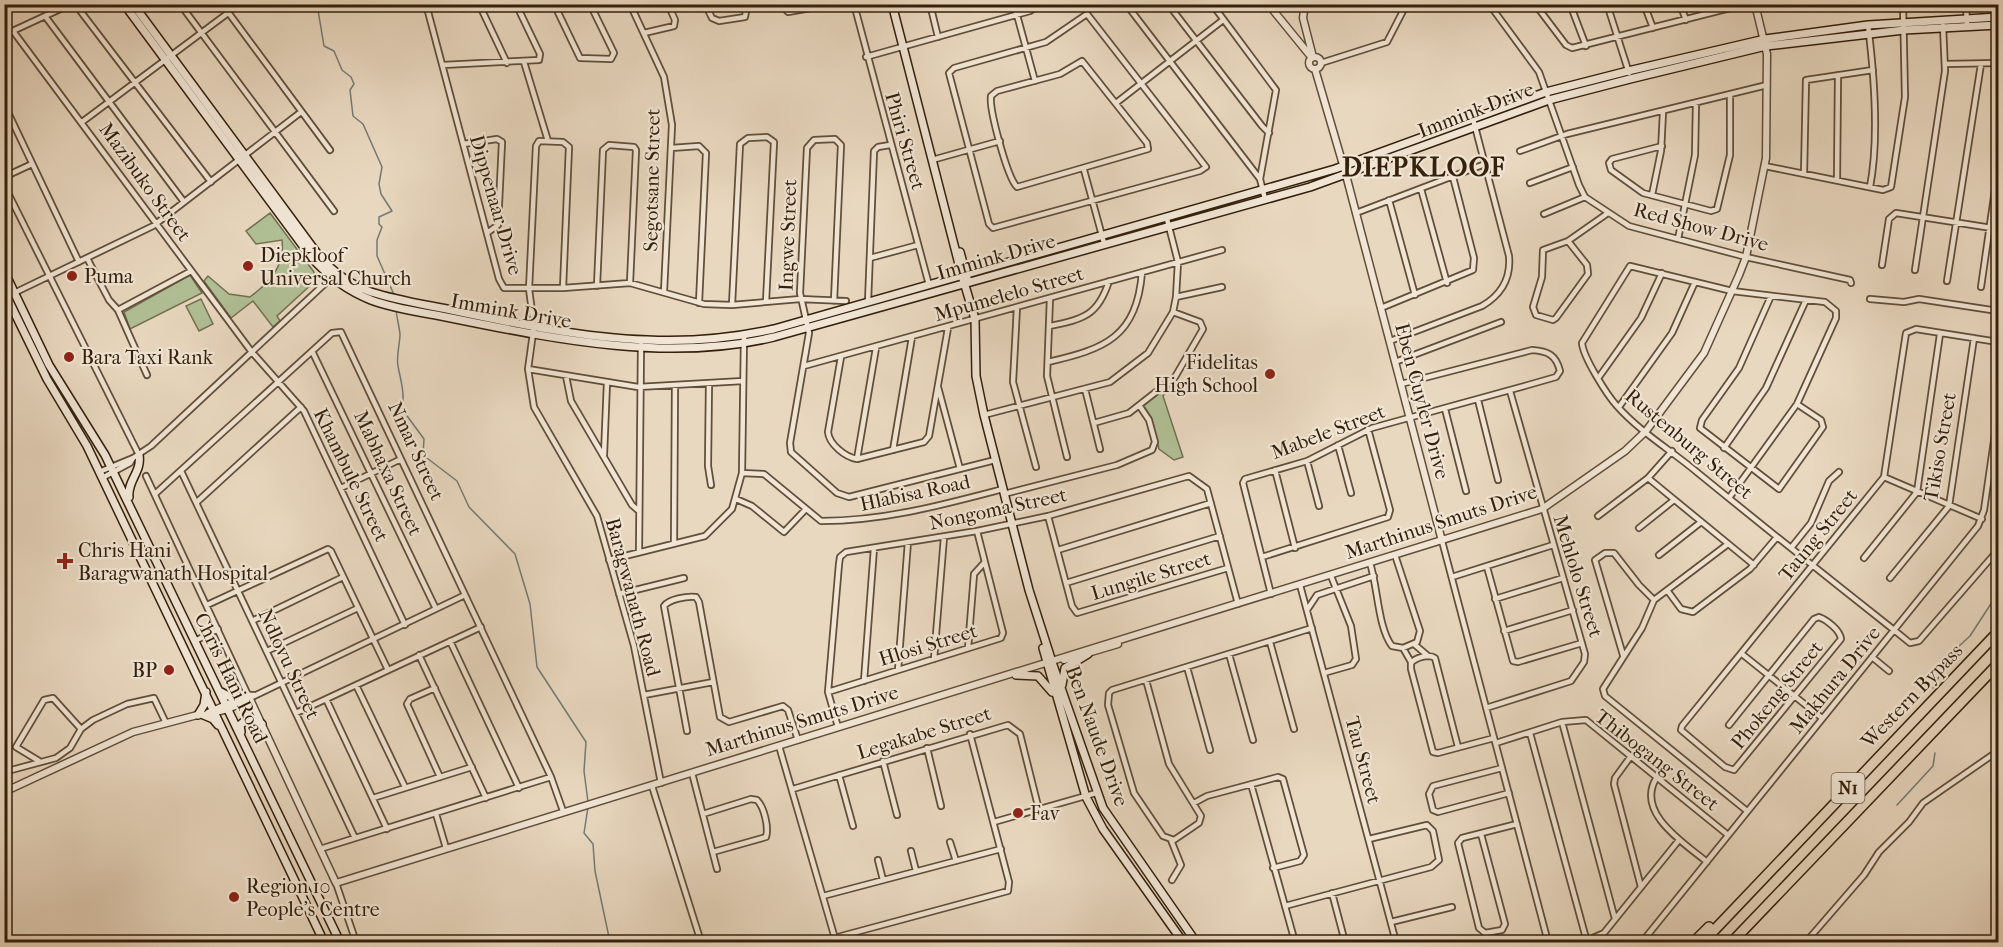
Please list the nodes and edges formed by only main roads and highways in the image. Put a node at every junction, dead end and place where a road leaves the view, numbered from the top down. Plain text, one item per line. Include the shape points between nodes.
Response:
1 (124, 4) edge
2 (133, 4) edge
3 (892, 4) edge
4 (1998, 17) edge
5 (1966, 22) junction
6 (1998, 25) edge
7 (1765, 42) junction
8 (168, 58) junction
9 (1548, 96) junction
10 (1167, 222) junction
11 (4, 272) edge
12 (334, 275) junction
13 (965, 279) junction
14 (15, 292) junction
15 (6, 294) edge
16 (807, 323) junction
17 (22, 327) junction
18 (533, 329) junction
19 (136, 457) road end
20 (130, 505) junction
21 (1997, 632) edge
22 (1088, 654) road end
23 (1998, 664) edge
24 (1016, 675) road end
25 (219, 690) junction
26 (206, 692) junction
27 (236, 700) road end
28 (1062, 703) junction
29 (207, 713) junction
30 (262, 724) road end
31 (228, 739) junction
32 (242, 739) junction
33 (1782, 857) junction
34 (1796, 877) junction
35 (324, 942) edge
36 (340, 942) edge
37 (1183, 942) edge
38 (1196, 942) edge
39 (1694, 942) edge
40 (1703, 942) edge
41 (1732, 942) edge
42 (1740, 942) edge

1 - 8 main road, Immink Drive
2 - 8 main road, Immink Drive
3 - 13 main road, Ben Naude Drive
4 - 5 main road, Immink Drive
5 - 6 main road, Immink Drive
5 - 7 main road, Immink Drive
7 - 9 main road, Immink Drive via 1630,79
7 - 9 main road, Immink Drive via 1628,71
8 - 12 main road, Immink Drive
9 - 10 main road, Immink Drive
9 - 10 main road, Immink Drive via 1476,128 1346,176
10 - 13 main road, Immink Drive
11 - 14 main road, Chris Hani Road
12 - 18 main road, Immink Drive via 392,298
12 - 18 main road, Immink Drive via 361,296 395,306
13 - 16 main road, Immink Drive
13 - 16 main road, Immink Drive via 929,285
13 - 28 main road, Ben Naude Drive via 975,319 975,376
14 - 17 main road via 12,300
14 - 20 main road, Chris Hani Road via 49,365
15 - 17 main road, Chris Hani Road
16 - 18 main road, Immink Drive via 744,339 641,344
17 - 26 main road, Chris Hani Road via 101,475
19 - 20 main road via 140,467 128,489
20 - 25 main road, Chris Hani Road
21 - 33 highway, Western Bypass / N1
22 - 28 main road via 1069,664 1063,673
23 - 34 highway, Western Bypass / N1
24 - 28 main road via 1042,678
25 - 27 main road
25 - 32 main road, Chris Hani Road
26 - 29 main road, Chris Hani Road
26 - 29 main road
28 - 37 main road, Ben Naude Drive via 1086,797 1109,837
28 - 38 main road, Ben Naude Drive via 1096,793 1122,838
29 - 31 main road, Chris Hani Road
29 - 31 main road
30 - 32 main road via 252,718 243,721
31 - 35 main road, Chris Hani Road
32 - 36 main road, Chris Hani Road
33 - 39 highway
33 - 40 highway, Western Bypass / N1
34 - 41 highway, Western Bypass / N1
34 - 42 highway

